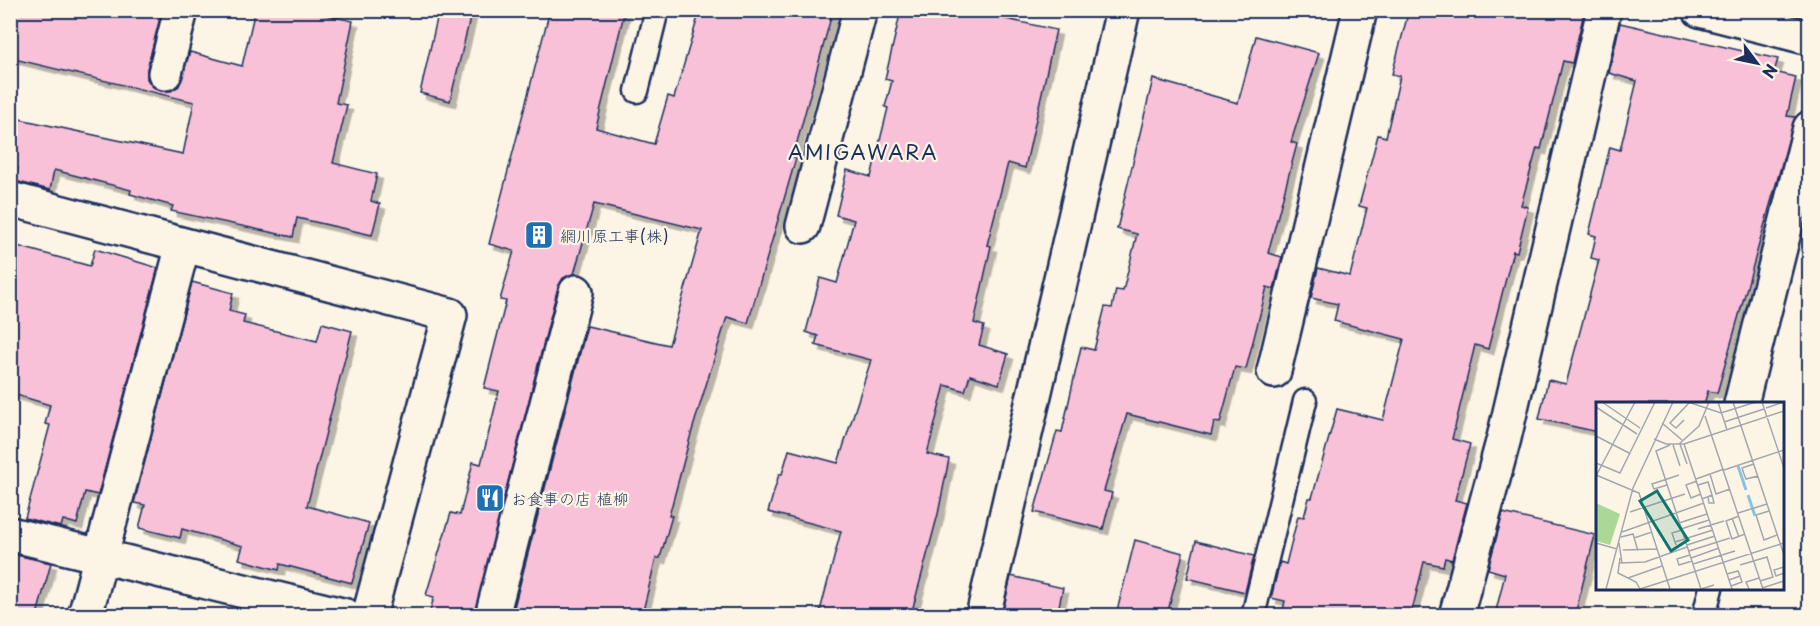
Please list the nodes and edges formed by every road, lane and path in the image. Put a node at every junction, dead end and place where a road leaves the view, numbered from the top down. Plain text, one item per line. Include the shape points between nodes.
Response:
1 (181, 10) edge
2 (657, 10) edge
3 (860, 10) edge
4 (1123, 10) edge
5 (1360, 10) edge
6 (1604, 10) edge
7 (1700, 10) edge
8 (1809, 38) edge
9 (165, 73) dead end
10 (637, 91) dead end
11 (1809, 128) edge
12 (10, 199) edge
13 (803, 226) dead end
14 (183, 245) junction
15 (576, 292) dead end
16 (1274, 371) dead end
17 (1305, 401) dead end
18 (1742, 402) edge
19 (10, 534) edge
20 (100, 556) junction
21 (1710, 590) edge
22 (252, 604) edge
23 (85, 615) edge
24 (346, 615) edge
25 (369, 615) edge
26 (492, 615) edge
27 (983, 615) edge
28 (1253, 615) edge
29 (1456, 615) edge
30 (1704, 615) edge

1 - 9 street
2 - 10 lane
3 - 13 street
4 - 27 street
5 - 16 street
6 - 29 street via 1504,438
7 - 8 street
11 - 18 street
12 - 14 street
14 - 20 street
14 - 25 street via 450,315
15 - 26 street
17 - 28 lane
19 - 20 street
20 - 22 street
20 - 23 street
21 - 30 lane
22 - 24 street

